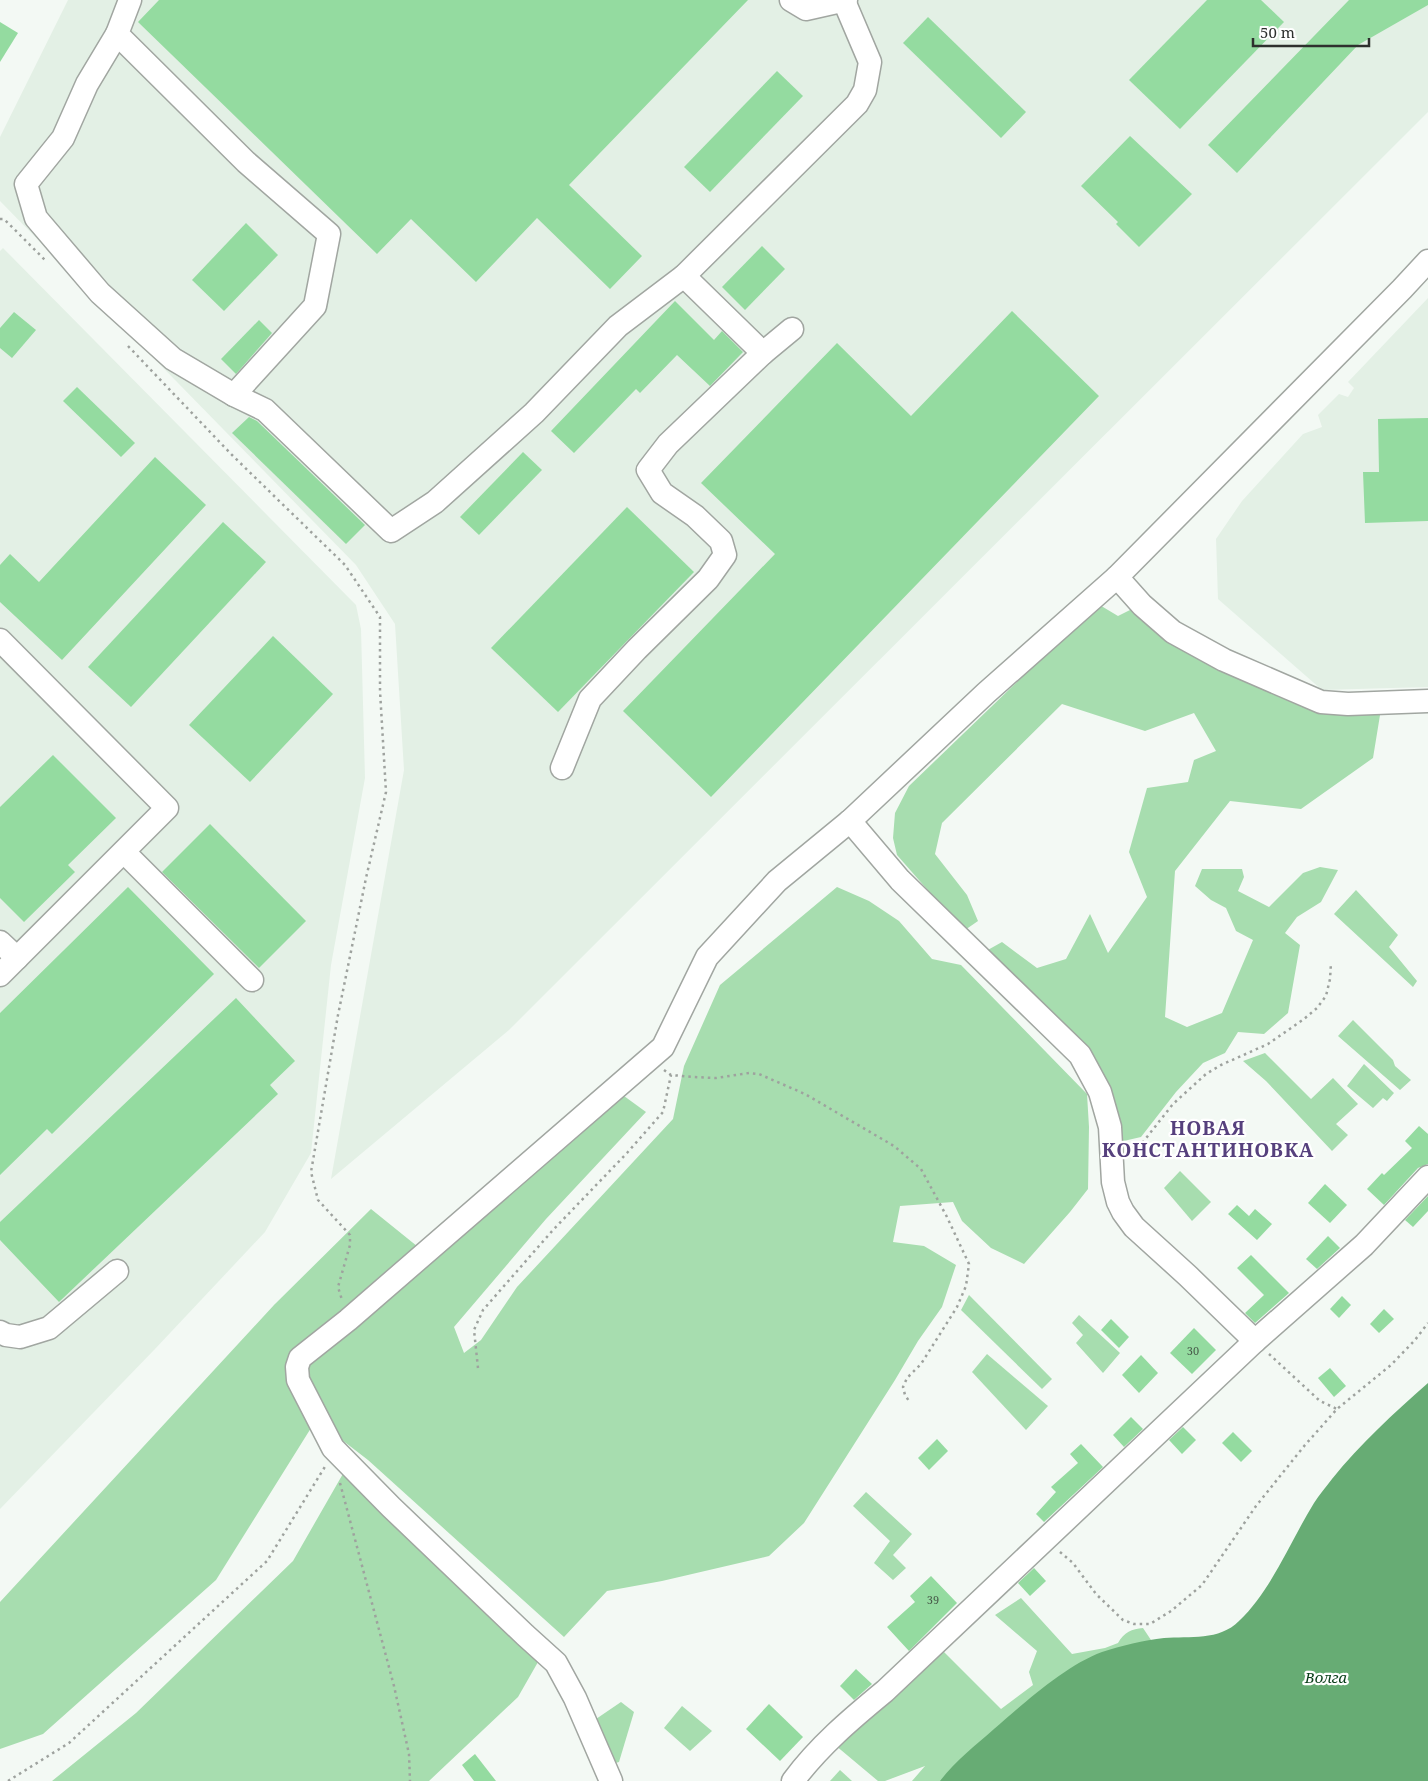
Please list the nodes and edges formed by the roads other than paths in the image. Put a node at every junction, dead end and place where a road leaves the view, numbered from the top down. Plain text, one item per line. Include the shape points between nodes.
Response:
1 (130, 0) edge
2 (791, 0) edge
3 (845, 0) edge
4 (116, 34) junction
5 (1428, 261) edge
6 (684, 276) junction
7 (792, 329) dead end
8 (763, 353) junction
9 (234, 395) junction
10 (1117, 577) junction
11 (0, 640) edge
12 (1428, 701) edge
13 (562, 768) dead end
14 (850, 821) junction
15 (124, 852) junction
16 (0, 942) edge
17 (17, 958) junction
18 (0, 975) edge
19 (252, 980) dead end
20 (1428, 1177) edge
21 (117, 1271) dead end
22 (0, 1332) edge
23 (1255, 1341) junction
24 (611, 1781) edge
25 (793, 1781) edge

1 - 4 street
2 - 3 street via 806,9
3 - 6 street via 870,62 865,90 857,104
4 - 9 street via 87,84 63,138 26,184 36,218 100,293 173,359
4 - 9 street via 246,162 329,234 315,306
5 - 10 street
6 - 8 street
6 - 9 street via 618,326 534,413 436,502 391,531 265,410
7 - 8 street
8 - 13 street via 668,444 648,470 662,494 694,516 721,541 725,555 708,579 590,699
10 - 12 street via 1173,632 1224,660 1320,702
10 - 14 street via 986,693
11 - 15 street via 167,808
14 - 23 street via 900,880 1080,1055 1100,1092 1110,1127 1113,1182 1118,1202 1134,1227
14 - 24 street via 776,881 707,956 663,1047 300,1358 297,1367 298,1380 333,1448 556,1663
15 - 17 street
15 - 19 street
16 - 17 street
17 - 18 street
20 - 23 street via 1364,1245
21 - 22 street via 48,1328 20,1337
23 - 25 street via 884,1691 838,1730

